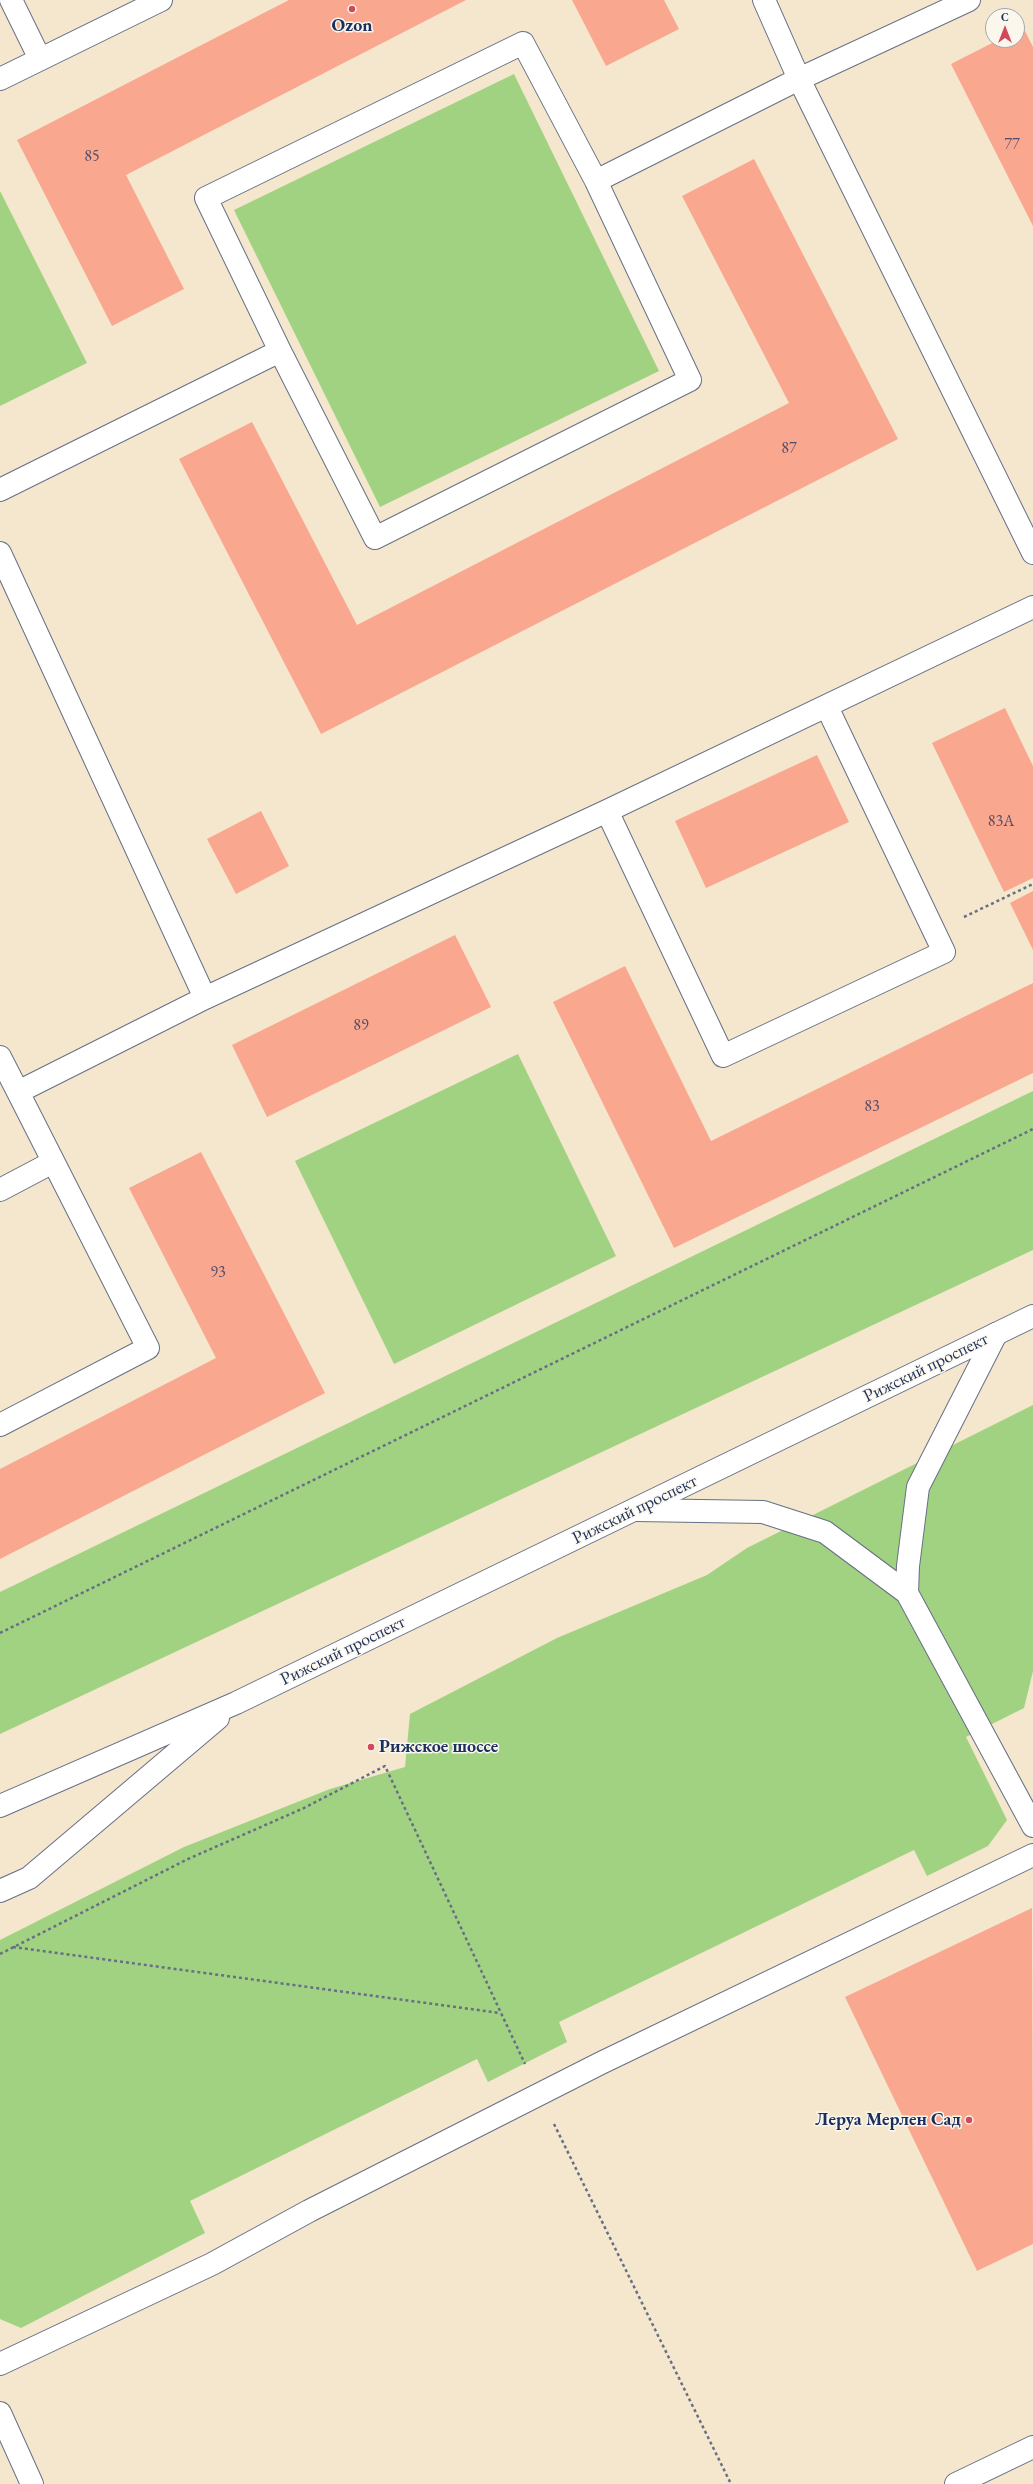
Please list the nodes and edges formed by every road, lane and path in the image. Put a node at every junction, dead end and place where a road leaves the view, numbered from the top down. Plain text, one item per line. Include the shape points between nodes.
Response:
1 (12, 0) edge
2 (161, 0) edge
3 (764, 0) edge
4 (969, 0) edge
5 (40, 59) junction
6 (0, 79) edge
7 (799, 79) junction
8 (596, 181) junction
9 (280, 351) junction
10 (0, 490) edge
11 (0, 553) edge
12 (1033, 553) edge
13 (1033, 607) edge
14 (827, 707) junction
15 (607, 811) junction
16 (1033, 884) edge
17 (934, 931) junction
18 (205, 998) junction
19 (0, 1057) edge
20 (18, 1092) junction
21 (1033, 1129) edge
22 (53, 1162) junction
23 (0, 1190) edge
24 (1033, 1316) edge
25 (996, 1334) junction
26 (0, 1425) edge
27 (636, 1510) junction
28 (907, 1593) junction
29 (0, 1633) edge
30 (236, 1703) junction
31 (0, 1806) edge
32 (1033, 1826) edge
33 (1033, 1855) edge
34 (0, 1891) edge
35 (13, 1947) junction
36 (0, 1954) edge
37 (500, 2013) junction
38 (527, 2068) dead end
39 (554, 2123) dead end
40 (0, 2364) edge
41 (0, 2413) edge
42 (1033, 2447) edge
43 (32, 2484) edge
44 (732, 2484) edge
45 (956, 2484) edge

1 - 5 main road
2 - 5 main road
3 - 7 main road
4 - 7 main road
5 - 6 main road
7 - 8 main road
7 - 12 main road
8 - 9 main road via 523,43 206,198
8 - 9 main road via 690,380 375,538
9 - 10 main road
11 - 18 main road
13 - 14 main road
14 - 15 main road
14 - 17 main road
15 - 17 main road via 723,1056 944,952
15 - 18 main road
16 - 17 path
18 - 20 main road
19 - 20 main road
20 - 22 main road
21 - 29 path
22 - 23 main road
22 - 26 main road via 148,1348
24 - 25 main road, Рижский проспект
25 - 27 main road, Рижский проспект
25 - 28 main road via 918,1487
27 - 28 main road via 763,1512 826,1532
27 - 30 main road, Рижский проспект
28 - 32 main road
30 - 31 main road, Рижский проспект
30 - 34 main road, Рижский проспект via 29,1878
33 - 40 main road via 601,2063 309,2211 212,2264
35 - 36 path
35 - 37 path
35 - 37 path via 188,1859 304,1808 385,1766
37 - 38 path
39 - 44 path
41 - 43 main road
42 - 45 main road

